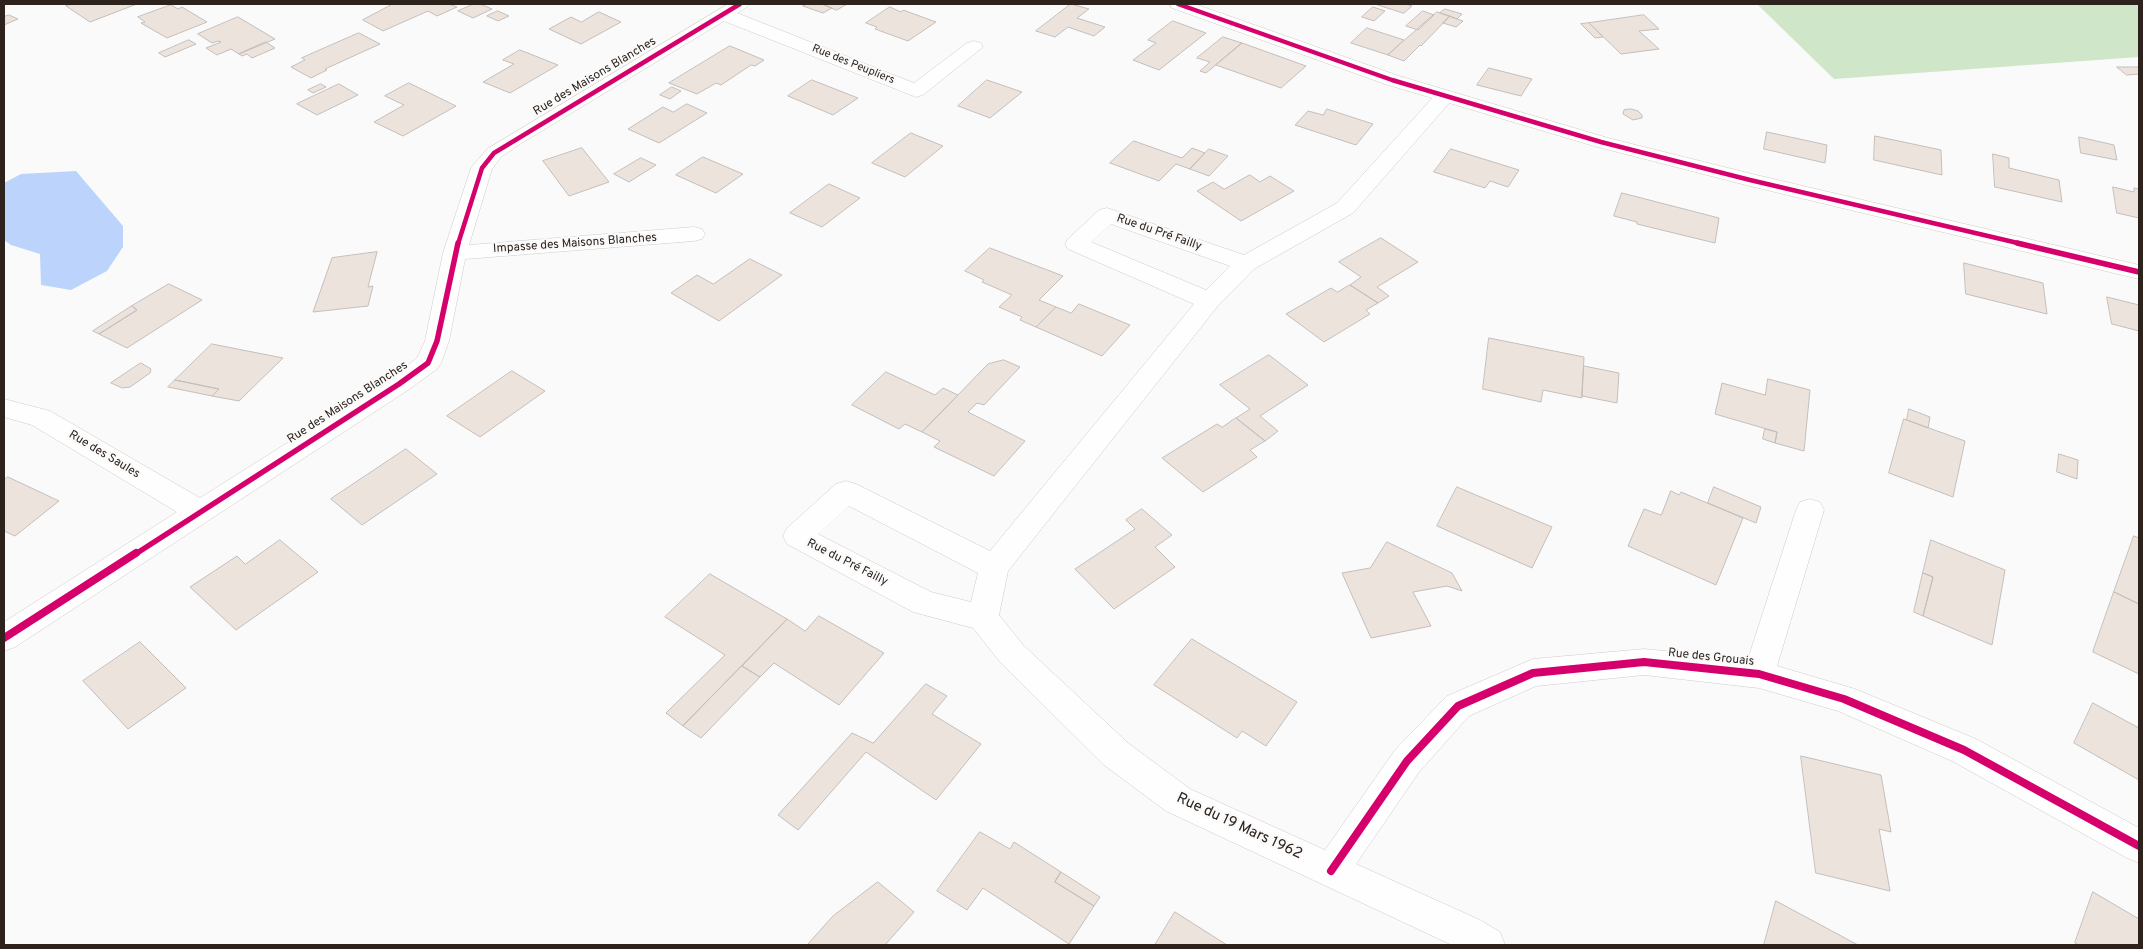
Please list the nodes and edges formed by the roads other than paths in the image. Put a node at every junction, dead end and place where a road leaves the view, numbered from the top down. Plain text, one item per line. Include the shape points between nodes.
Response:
1 (1178, 4) edge
2 (731, 9) edge
3 (974, 47) dead end
4 (1444, 97) junction
5 (694, 234) dead end
6 (455, 253) junction
7 (1246, 264) junction
8 (2139, 272) edge
9 (1209, 301) junction
10 (4, 408) edge
11 (1810, 510) dead end
12 (200, 512) junction
13 (994, 567) junction
14 (983, 618) junction
15 (4, 638) edge
16 (1759, 674) junction
17 (2139, 846) edge
18 (1331, 871) junction
19 (1487, 945) edge

1 - 4 street
2 - 3 street, Rue des Peupliers via 916,91
2 - 6 street, Rue des Maisons Blanches via 494,153 482,168
4 - 7 street via 1345,208
4 - 8 street via 1592,140 1750,180
5 - 6 street, Impasse des Maisons Blanches
6 - 12 street, Rue des Maisons Blanches via 436,342 428,363
7 - 9 street
7 - 9 street, Rue du Pré Failly via 1107,215 1076,244
9 - 13 street
10 - 12 street, Rue des Saules via 41,418
11 - 16 street, Rue des Grouais
12 - 15 street, Rue des Maisons Blanches
13 - 14 street
13 - 14 street, Rue du Pré Failly via 846,492 797,536 924,602
14 - 18 street, Rue du 19 Mars 1962 via 1012,654 1116,754 1178,800
16 - 17 street, Rue des Grouais via 1844,699 1964,750
16 - 18 street, Rue des Grouais via 1644,662 1542,672 1458,706 1407,761
18 - 19 street, Rue du 19 Mars 1962 via 1468,933

